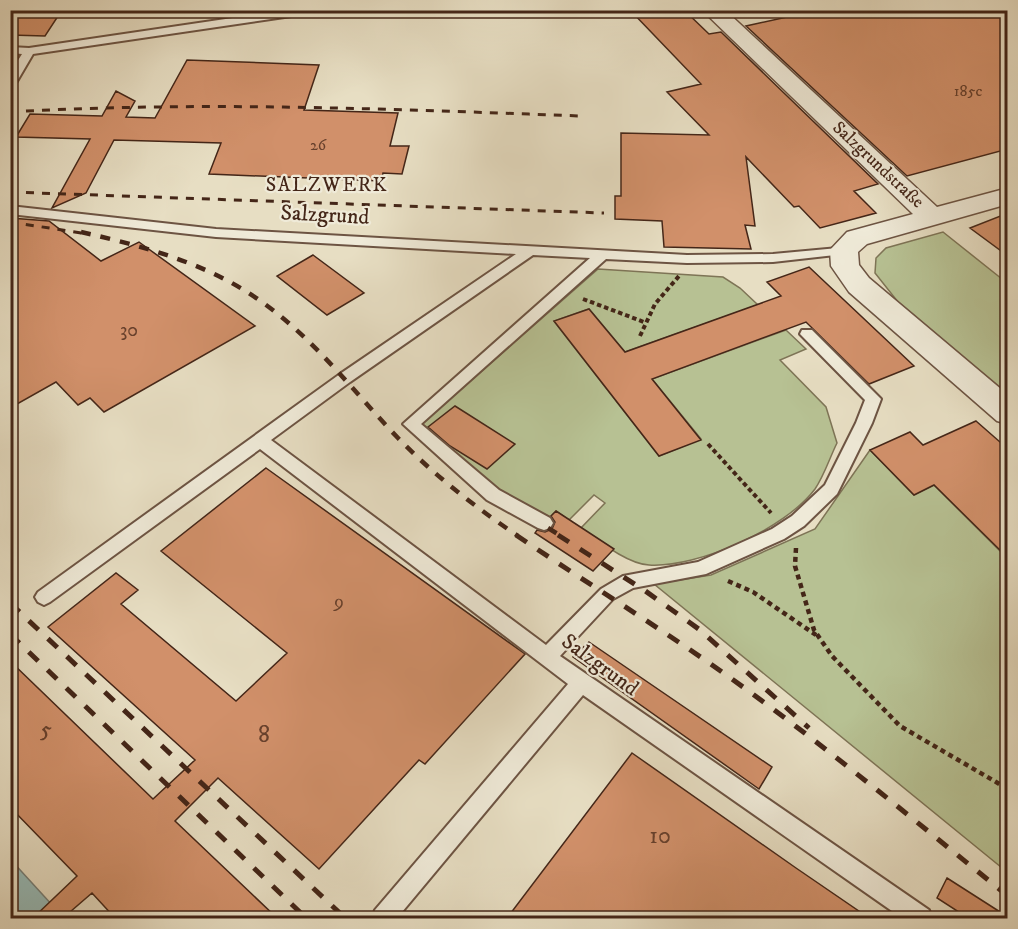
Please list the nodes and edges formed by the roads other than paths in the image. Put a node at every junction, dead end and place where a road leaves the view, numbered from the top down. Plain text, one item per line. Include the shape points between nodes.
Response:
1 (312, 10) edge
2 (712, 10) edge
3 (10, 50) edge
4 (29, 51) junction
5 (10, 83) edge
6 (1008, 196) edge
7 (10, 210) edge
8 (932, 217) junction
9 (531, 250) junction
10 (844, 250) junction
11 (603, 254) junction
12 (807, 334) dead end
13 (1008, 413) edge
14 (260, 440) junction
15 (544, 523) dead end
16 (44, 597) dead end
17 (547, 657) junction
18 (581, 683) junction
19 (383, 918) edge
20 (921, 918) edge

1 - 4 lane
2 - 8 street, Salzgrundstraße
3 - 4 lane
4 - 5 lane
6 - 8 street
7 - 9 lane, Salzgrund via 216,233
8 - 10 street, Salzgrundstraße via 857,238
9 - 11 lane, Salzgrund
9 - 14 lane
10 - 11 lane, Salzgrund via 773,258
10 - 13 street via 845,266 859,285
11 - 15 lane via 411,424 493,495
12 - 17 lane via 873,399 831,489 792,526 700,569 629,581 607,594
14 - 16 lane
14 - 17 lane, Salzgrund
17 - 18 lane, Salzgrund
18 - 19 lane
18 - 20 lane, Salzgrund

